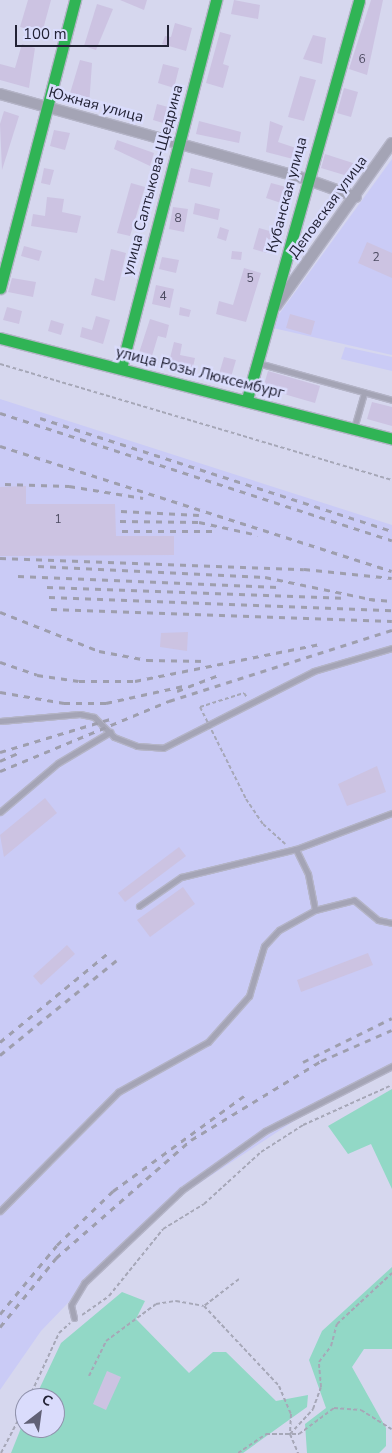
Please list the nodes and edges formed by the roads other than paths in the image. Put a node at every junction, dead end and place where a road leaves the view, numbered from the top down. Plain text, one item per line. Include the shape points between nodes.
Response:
1 (75, 0) edge
2 (216, 0) edge
3 (359, 0) edge
4 (0, 94) edge
5 (48, 108) junction
6 (392, 143) edge
7 (177, 145) junction
8 (306, 179) junction
9 (356, 197) junction
10 (0, 288) edge
11 (270, 313) junction
12 (0, 338) edge
13 (257, 363) junction
14 (121, 368) junction
15 (364, 392) junction
16 (247, 399) junction
17 (392, 400) edge
18 (354, 429) junction
19 (392, 439) edge
20 (392, 648) edge
21 (0, 721) edge
22 (110, 732) junction
23 (0, 812) edge
24 (392, 813) edge
25 (296, 850) junction
26 (139, 906) dead end
27 (315, 910) junction
28 (392, 923) edge
29 (392, 1066) edge
30 (0, 1211) edge
31 (74, 1318) road end

1 - 5 street
2 - 7 street, улица Салтыкова-Щедрина
3 - 8 street, Кубанская улица
4 - 5 street, Южная улица
5 - 7 street, Южная улица
5 - 10 street
6 - 9 street, Деповская улица
7 - 8 street, Южная улица
7 - 14 street, улица Салтыкова-Щедрина
8 - 9 street, Южная улица
8 - 11 street, Кубанская улица
9 - 11 street, Деповская улица
11 - 13 street, Кубанская улица
12 - 14 street, улица Розы Люксембург
13 - 15 lane
13 - 16 street, Кубанская улица
14 - 16 street, улица Розы Люксембург
15 - 17 lane
15 - 18 lane
16 - 18 street, улица Розы Люксембург
18 - 19 street, улица Розы Люксембург
20 - 22 lane via 314,672 163,748 137,746
21 - 22 lane via 80,714 94,717
22 - 23 lane via 58,764
24 - 25 lane
25 - 26 lane via 181,877
25 - 27 lane via 308,874
27 - 28 lane via 354,900 378,920
27 - 30 lane via 279,930 264,946 249,996 208,1042 118,1092
29 - 31 lane via 265,1131 182,1190 84,1283 71,1305

